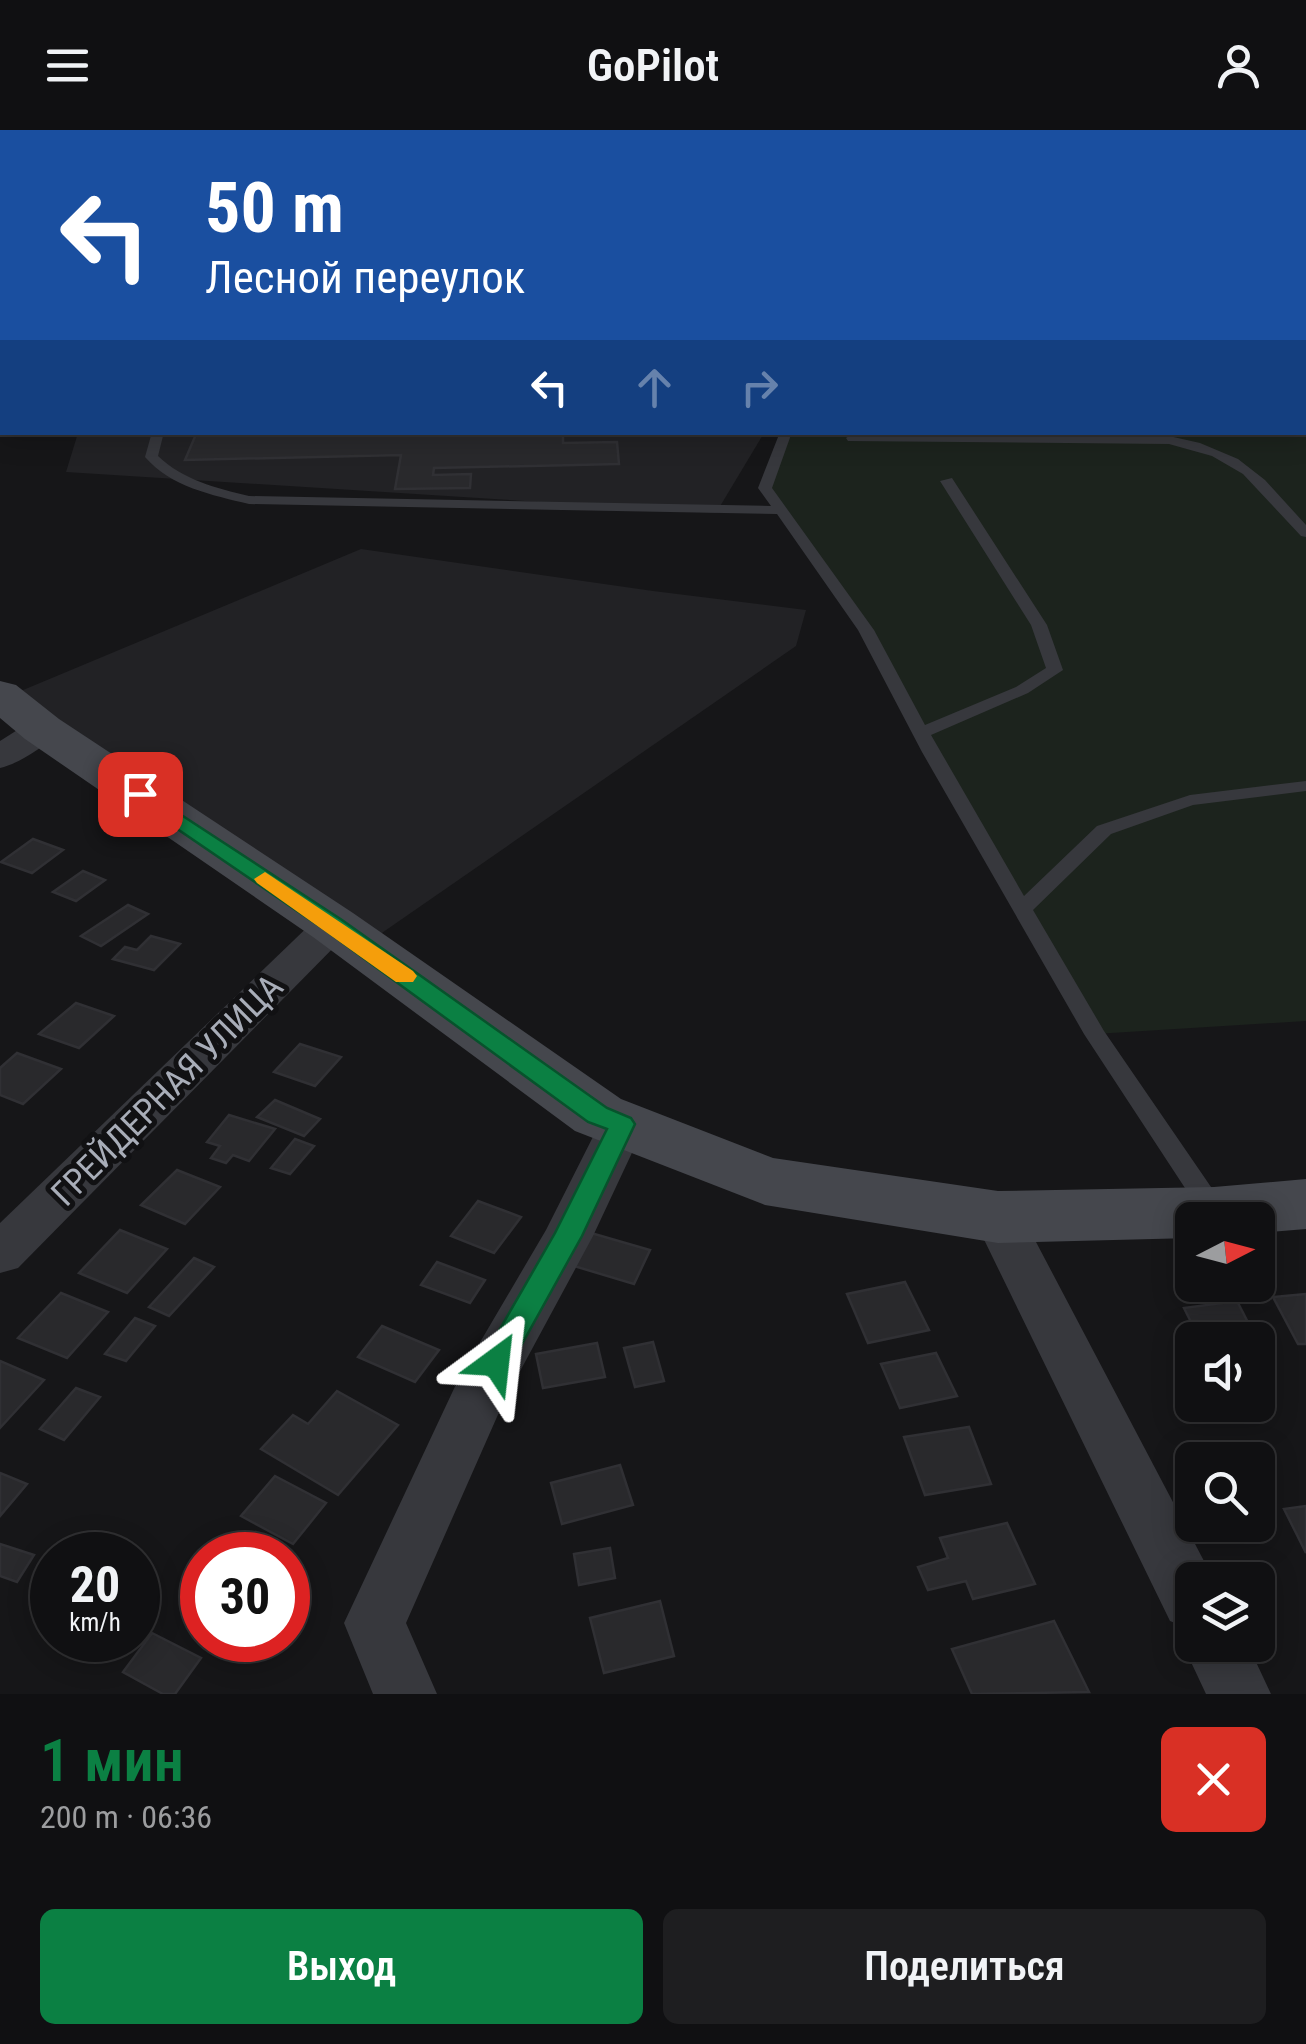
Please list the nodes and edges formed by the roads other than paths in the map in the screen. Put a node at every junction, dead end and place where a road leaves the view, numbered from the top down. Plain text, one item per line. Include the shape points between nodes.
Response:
1 (157, 435) edge
2 (785, 435) edge
3 (852, 438) dead end
4 (947, 481) dead end
5 (781, 510) junction
6 (1306, 532) edge
7 (14, 727) edge
8 (921, 733) junction
9 (1306, 786) edge
10 (1022, 909) junction
11 (334, 925) junction
12 (622, 1124) junction
13 (1207, 1202) edge
14 (1306, 1204) edge
15 (1275, 1207) edge
16 (1175, 1213) edge
17 (998, 1217) junction
18 (0, 1254) edge
19 (1175, 1568) edge
20 (1223, 1662) edge
21 (405, 1694) edge
22 (1239, 1694) edge

1 - 5 lane via 152,456 160,466 249,500
2 - 5 lane via 766,488
3 - 6 lane via 1169,440 1204,447 1242,463
4 - 8 lane via 1040,626 1055,670
5 - 8 lane via 866,630
7 - 11 main road
8 - 10 lane
9 - 10 lane via 1190,800 1104,830
10 - 13 lane via 1095,1034
11 - 12 main road via 598,1115
11 - 18 street, ГРЕЙДЕРНАЯ УЛИЦА
12 - 17 main road via 766,1181
12 - 21 street via 568,1236 478,1394 375,1623
14 - 15 main road
16 - 17 main road
17 - 19 street
20 - 22 street

